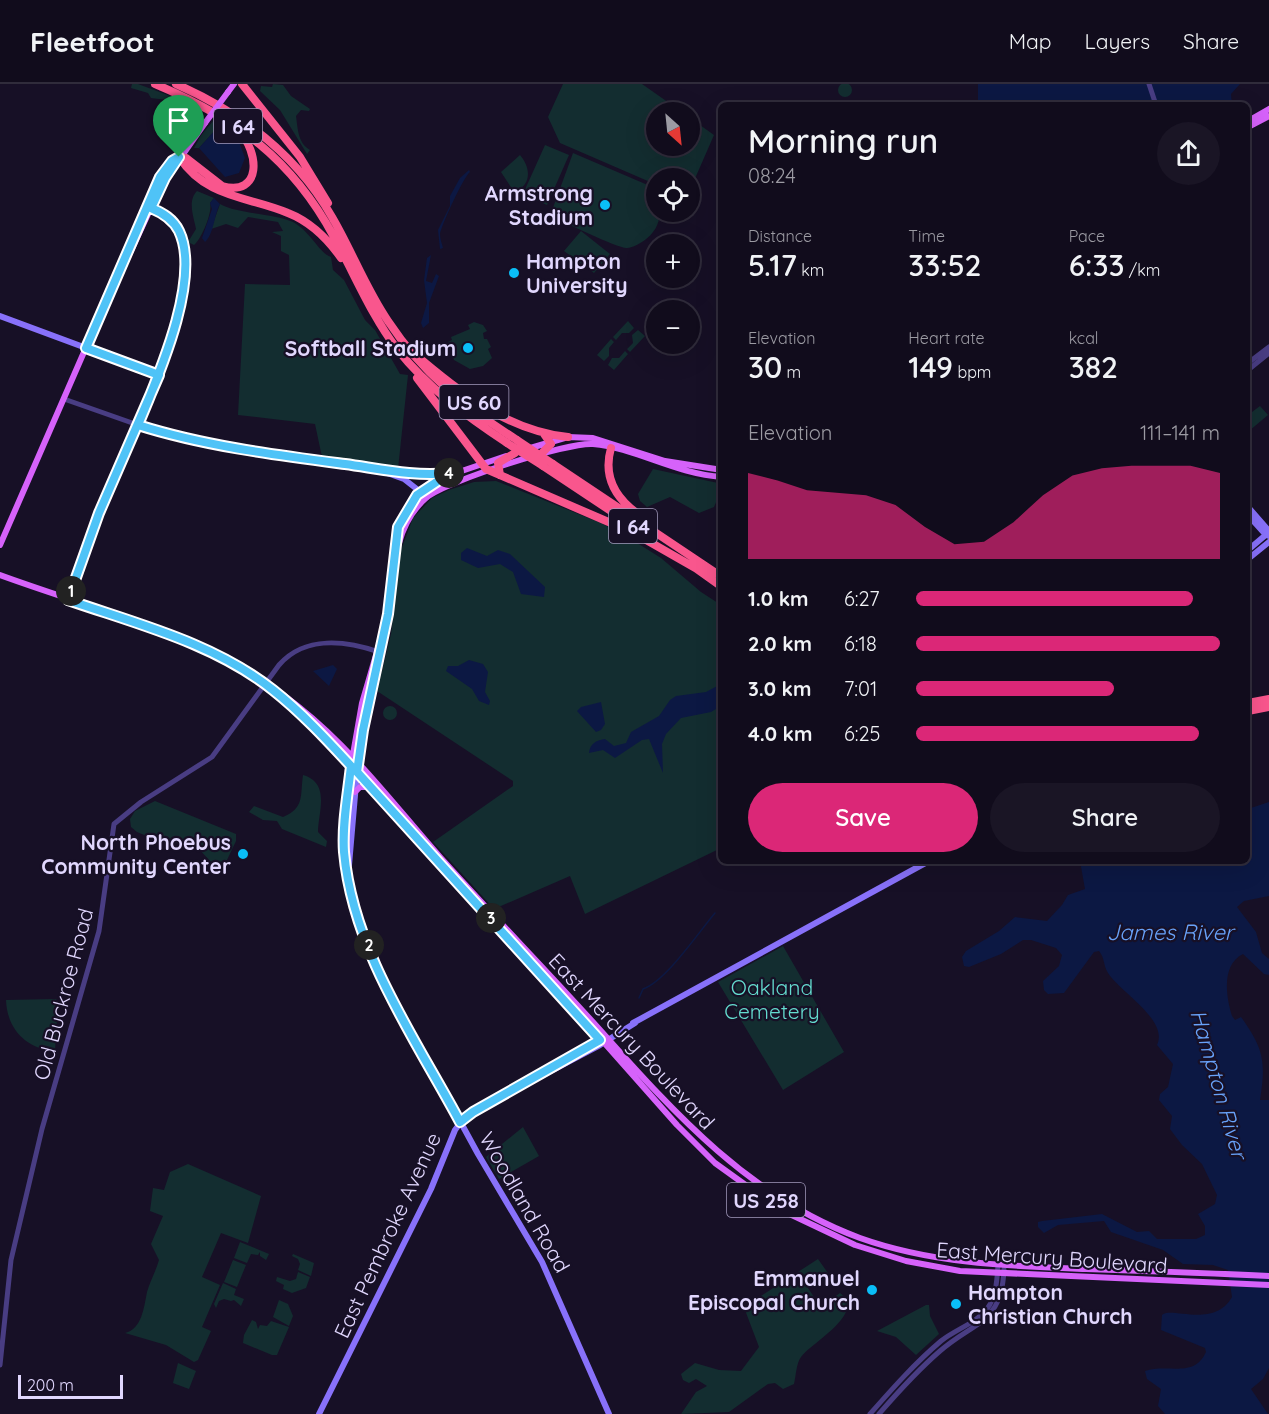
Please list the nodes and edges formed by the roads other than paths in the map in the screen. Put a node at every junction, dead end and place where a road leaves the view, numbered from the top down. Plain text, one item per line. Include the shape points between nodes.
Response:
1 (155, 84) edge
2 (192, 84) edge
3 (234, 84) edge
4 (242, 84) edge
5 (1149, 84) edge
6 (175, 88) edge
7 (1155, 102) edge
8 (1269, 109) edge
9 (1269, 116) edge
10 (1250, 120) edge
11 (247, 123) junction
12 (1250, 126) edge
13 (179, 157) junction
14 (149, 207) junction
15 (357, 264) junction
16 (367, 300) junction
17 (0, 316) edge
18 (396, 347) junction
19 (86, 348) junction
20 (1269, 351) edge
21 (414, 356) junction
22 (1250, 362) edge
23 (1250, 368) edge
24 (159, 375) junction
25 (64, 399) junction
26 (138, 425) junction
27 (542, 434) junction
28 (568, 437) junction
29 (551, 442) junction
30 (611, 445) junction
31 (516, 453) junction
32 (539, 456) junction
33 (480, 463) junction
34 (376, 469) junction
35 (718, 469) edge
36 (496, 472) junction
37 (450, 473) junction
38 (718, 476) edge
39 (421, 492) junction
40 (427, 497) junction
41 (1250, 510) edge
42 (1250, 517) edge
43 (1268, 535) edge
44 (0, 545) edge
45 (1250, 548) edge
46 (395, 555) junction
47 (1250, 557) edge
48 (697, 569) junction
49 (718, 573) edge
50 (718, 573) edge
51 (0, 575) edge
52 (718, 584) edge
53 (68, 600) junction
54 (380, 652) junction
55 (265, 685) junction
56 (273, 690) junction
57 (1269, 699) edge
58 (1250, 703) edge
59 (1269, 707) edge
60 (1250, 711) edge
61 (355, 738) junction
62 (338, 743) junction
63 (352, 758) junction
64 (355, 765) junction
65 (357, 772) junction
66 (370, 787) junction
67 (355, 792) junction
68 (348, 830) junction
69 (924, 864) edge
70 (604, 1040) junction
71 (460, 1122) junction
72 (1001, 1265) junction
73 (1000, 1274) junction
74 (1269, 1276) edge
75 (1269, 1285) edge
76 (0, 1365) edge
77 (319, 1414) edge
78 (609, 1414) edge
79 (870, 1414) edge
80 (879, 1414) edge

1 - 6 highway, I 64
2 - 11 highway
3 - 13 main road, bridge
4 - 15 highway via 315,180
5 - 7 street
6 - 11 highway, I 64 via 210,100
6 - 13 highway via 238,130 251,147 255,168 245,183 225,188 186,158
6 - 16 highway, I 64 via 226,118 279,161 324,219
8 - 10 main road
9 - 12 main road
11 - 15 highway, I 64 via 285,156 313,189
13 - 14 main road via 164,171
13 - 16 highway via 221,193 284,211 315,229 336,251
14 - 19 main road
14 - 24 street via 168,217 179,231 184,263 175,328
15 - 21 highway, I 64 via 388,322
16 - 18 highway, I 64
17 - 19 main road
18 - 33 highway, US 60
18 - 48 highway, I 64, bridge via 442,397
19 - 24 main road
19 - 25 main road
20 - 22 street
20 - 23 street
21 - 27 highway, US 60 via 481,406
21 - 49 highway, I 64, bridge via 455,398
24 - 26 main road
25 - 26 street
25 - 44 main road
26 - 34 main road via 184,438
26 - 53 street via 99,513
27 - 28 highway, US 60
27 - 29 highway
28 - 29 main road
28 - 30 main road, US 60 via 593,438
29 - 31 main road
29 - 32 highway
30 - 32 main road, US 60 via 583,444
30 - 35 main road, US 60 via 665,461
30 - 38 main road, US 60 via 673,468
30 - 50 highway via 608,476 623,502
31 - 33 main road
31 - 36 highway via 499,462
32 - 36 main road, US 60
33 - 36 highway, US 60
33 - 37 main road
34 - 37 main road via 423,475
34 - 39 main road via 400,477
36 - 40 main road via 448,484
36 - 48 highway via 634,533
37 - 39 main road
39 - 40 main road
39 - 46 main road, Woodland Road via 398,527
40 - 46 main road, Woodland Road via 406,524
41 - 43 main road
42 - 43 main road
43 - 45 main road
43 - 47 main road
46 - 54 main road, Woodland Road
48 - 52 highway, I 64
51 - 53 main road, East Mercury Boulevard / US 258
53 - 55 main road, East Mercury Boulevard / US 258 via 188,642
54 - 55 street, Old Buckroe Road via 339,641 303,649 285,659
54 - 61 main road, Woodland Road via 367,685
54 - 64 main road, Woodland Road
55 - 56 main road, East Mercury Boulevard / US 258
55 - 76 street, Old Buckroe Road via 212,758 141,802 112,828 101,924 42,1129 11,1260
56 - 62 main road, East Mercury Boulevard / US 258 via 301,708
56 - 64 main road, East Mercury Boulevard / US 258
57 - 58 highway
59 - 60 highway
61 - 62 main road via 348,744
61 - 63 main road, Woodland Road
62 - 63 main road, East Mercury Boulevard / US 258
63 - 64 main road, Woodland Road
64 - 65 main road, East Mercury Boulevard / US 258
64 - 68 main road, Woodland Road
64 - 70 main road, East Mercury Boulevard / US 258
65 - 66 main road, East Mercury Boulevard / US 258
65 - 67 main road, Woodland Road
66 - 67 main road via 360,787
66 - 70 main road, East Mercury Boulevard / US 258
67 - 68 main road, Woodland Road
68 - 71 main road, Woodland Road via 344,855 352,896 382,979
69 - 70 main road, East Pembroke Avenue
70 - 71 main road, East Pembroke Avenue
70 - 72 main road, East Mercury Boulevard / US 258 via 708,1145 792,1206 888,1247 926,1257
70 - 73 main road, East Mercury Boulevard / US 258 via 705,1154 779,1209 880,1253 922,1264
71 - 77 main road, East Pembroke Avenue via 431,1189
71 - 78 main road, Woodland Road via 542,1262
72 - 73 street
72 - 74 main road, East Mercury Boulevard / US 258
73 - 75 main road, East Mercury Boulevard / US 258
73 - 79 street via 992,1301 981,1316 942,1340
73 - 80 street via 999,1299 990,1315 939,1352

